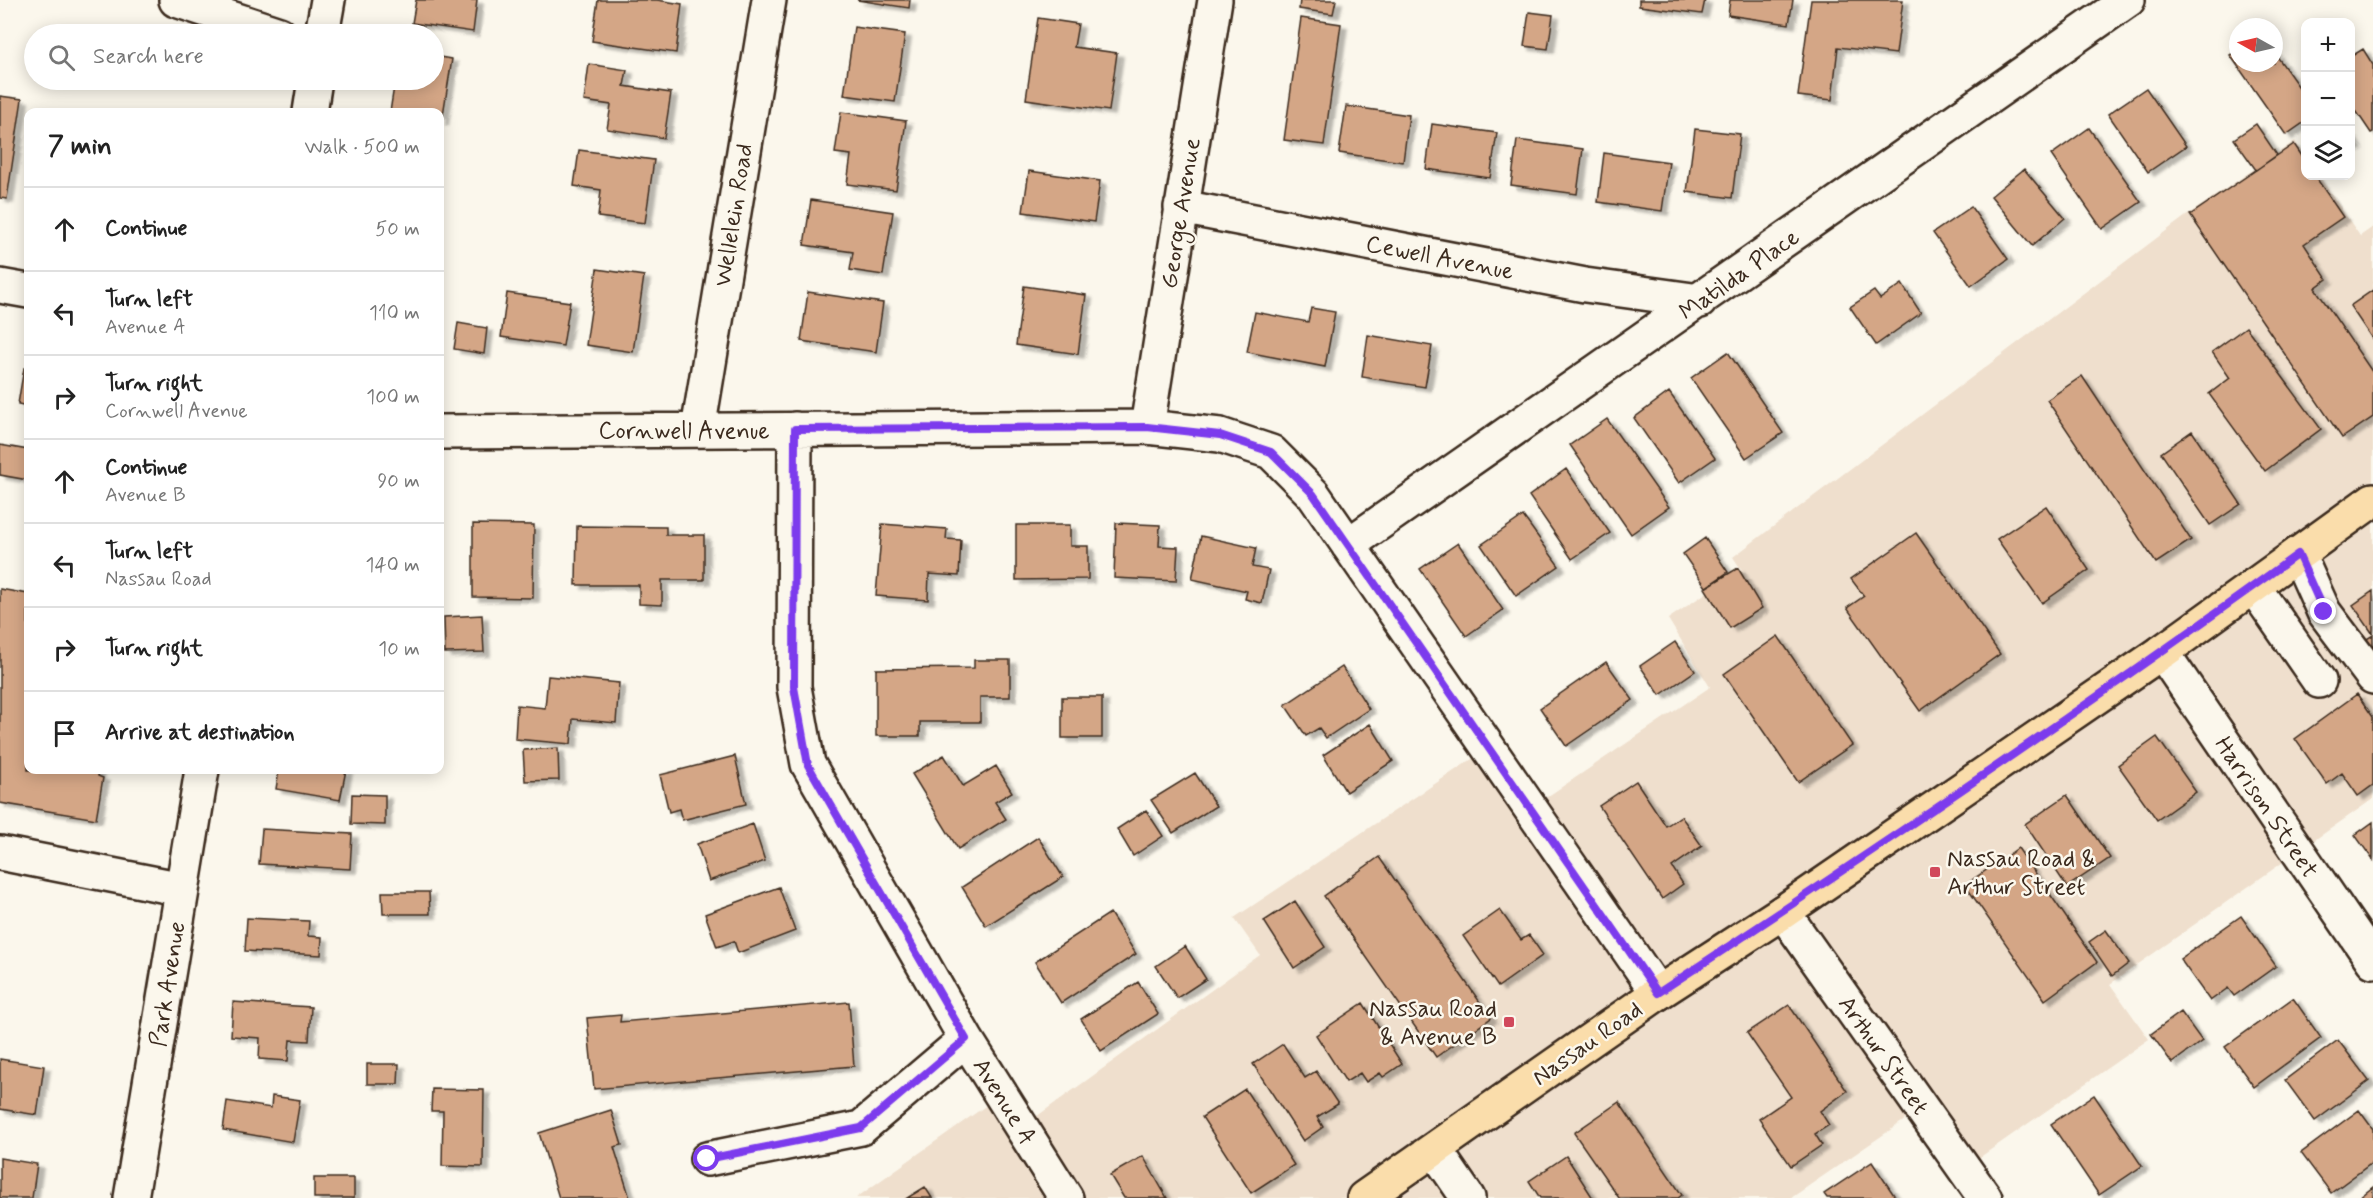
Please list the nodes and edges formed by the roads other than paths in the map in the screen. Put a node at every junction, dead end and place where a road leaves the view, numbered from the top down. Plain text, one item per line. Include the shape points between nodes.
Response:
1 (176, 0) edge
2 (328, 0) edge
3 (769, 0) edge
4 (1215, 0) edge
5 (2128, 0) edge
6 (249, 24) edge
7 (324, 24) edge
8 (313, 90) edge
9 (311, 108) edge
10 (1181, 207) junction
11 (0, 286) edge
12 (24, 290) edge
13 (1700, 301) junction
14 (1147, 427) junction
15 (795, 429) junction
16 (698, 430) junction
17 (444, 432) edge
18 (2373, 500) edge
19 (1348, 545) junction
20 (2298, 554) junction
21 (2253, 586) junction
22 (2162, 652) junction
23 (2373, 677) edge
24 (2319, 681) dead end
25 (201, 774) edge
26 (0, 852) edge
27 (182, 889) junction
28 (1782, 912) junction
29 (2373, 962) edge
30 (1658, 993) junction
31 (966, 1039) junction
32 (1435, 1150) junction
33 (707, 1159) dead end
34 (131, 1198) edge
35 (1066, 1198) edge
36 (1364, 1198) edge
37 (1468, 1198) edge
38 (1985, 1198) edge

1 - 6 street
2 - 7 street
3 - 16 street, Wellelein Road
4 - 10 street, George Avenue
5 - 13 street, Matilda Place
8 - 9 street
10 - 13 street, Cewell Avenue via 1585,285
10 - 14 street, George Avenue
11 - 12 street
13 - 19 street, Matilda Place
14 - 15 street, Cornwell Avenue
14 - 19 street, Cornwell Avenue via 1220,435 1271,452 1313,494
15 - 16 street, Cornwell Avenue
15 - 31 street, Avenue A via 794,687 808,765
16 - 17 street, Cornwell Avenue
18 - 20 main road, Nassau Road
19 - 30 street, Cornwell Avenue
20 - 21 main road, Nassau Road
20 - 23 street via 2324,612
21 - 22 main road, Nassau Road
21 - 24 street
22 - 28 main road, Nassau Road
22 - 29 street, Harrison Street
25 - 27 street, Park Avenue
26 - 27 street
27 - 34 street, Park Avenue
28 - 30 main road, Nassau Road
28 - 38 street, Arthur Street
30 - 32 main road, Nassau Road
31 - 33 street via 861,1128
31 - 35 street, Avenue A
32 - 36 main road, Nassau Road
32 - 37 street

